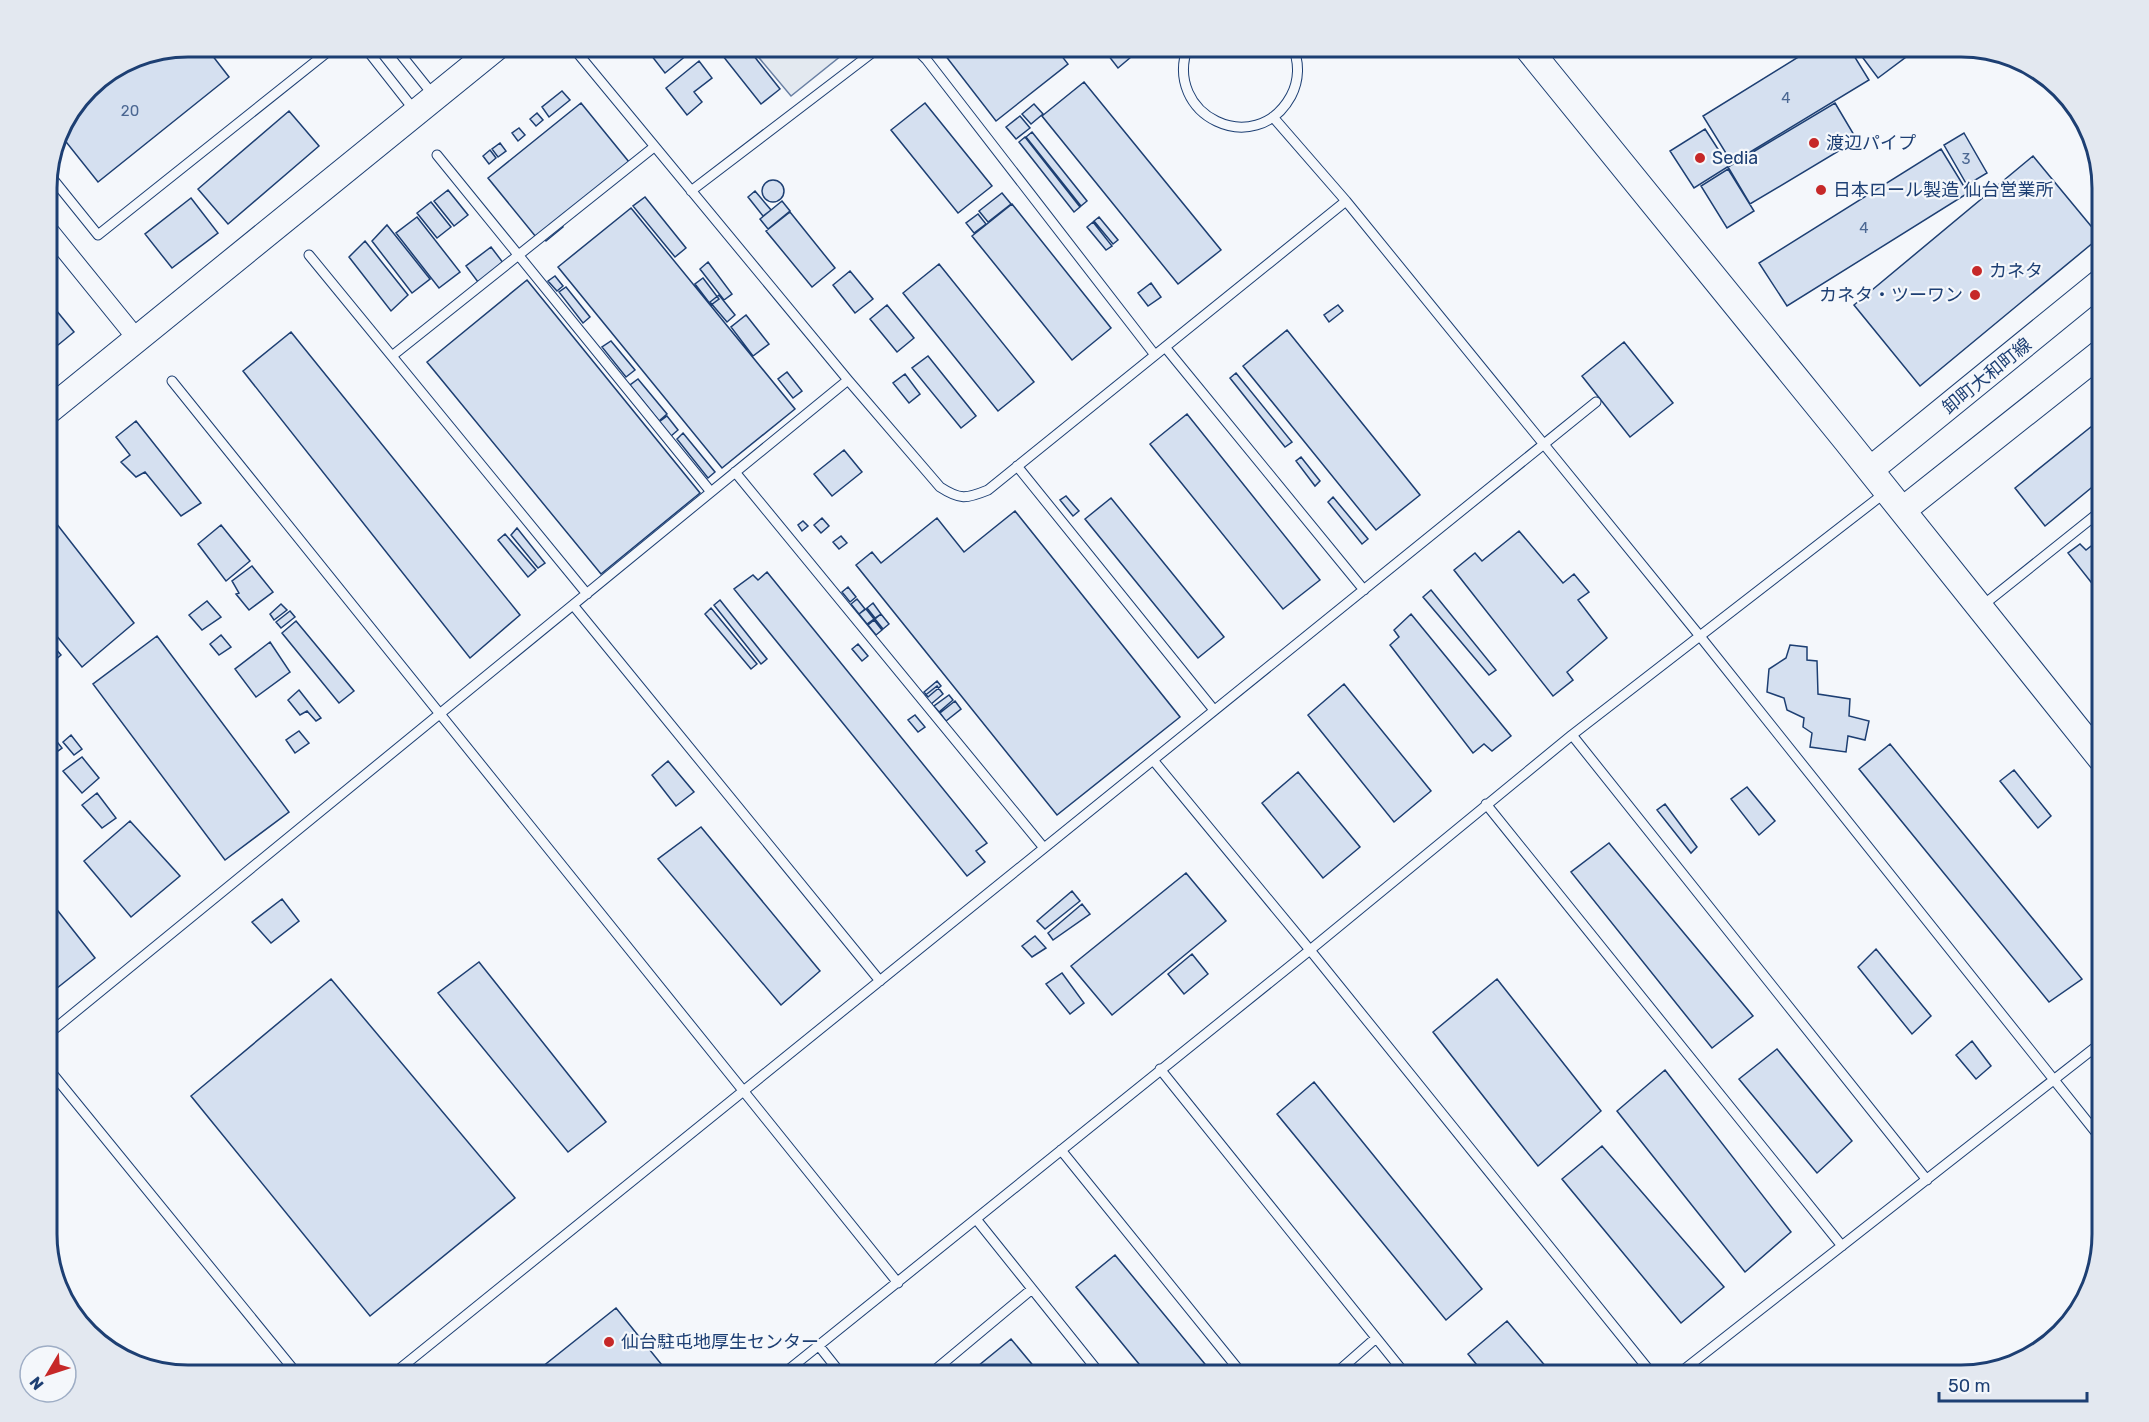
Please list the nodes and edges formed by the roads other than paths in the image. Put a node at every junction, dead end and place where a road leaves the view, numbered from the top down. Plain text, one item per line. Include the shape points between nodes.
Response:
1 (321, 57) edge
2 (376, 57) edge
3 (400, 57) edge
4 (485, 57) edge
5 (581, 57) edge
6 (867, 57) edge
7 (924, 57) edge
8 (1184, 57) edge
9 (1296, 57) edge
10 (1535, 57) edge
11 (426, 105) junction
12 (1273, 117) junction
13 (654, 147) junction
14 (437, 155) dead end
15 (57, 185) edge
16 (690, 191) junction
17 (1346, 201) junction
18 (57, 240) edge
19 (309, 255) dead end
20 (518, 255) junction
21 (2092, 290) edge
22 (137, 339) junction
23 (1165, 347) junction
24 (1155, 355) junction
25 (392, 356) junction
26 (2092, 360) edge
27 (848, 380) junction
28 (172, 381) dead end
29 (1596, 402) dead end
30 (57, 404) edge
31 (1543, 445) junction
32 (1017, 466) junction
33 (1870, 470) junction
34 (735, 472) junction
35 (711, 492) junction
36 (1895, 501) junction
37 (2092, 519) edge
38 (1364, 590) junction
39 (587, 594) junction
40 (573, 605) junction
41 (1980, 608) junction
42 (1699, 635) junction
43 (1214, 711) junction
44 (440, 713) junction
45 (1572, 735) junction
46 (2092, 746) edge
47 (1153, 760) junction
48 (1486, 804) junction
49 (1044, 848) junction
50 (1310, 950) junction
51 (880, 981) junction
52 (57, 1027) edge
53 (2092, 1051) edge
54 (1160, 1069) junction
55 (57, 1079) edge
56 (2055, 1080) junction
57 (744, 1091) junction
58 (2092, 1126) edge
59 (1061, 1150) junction
60 (1927, 1180) junction
61 (976, 1219) junction
62 (1842, 1246) junction
63 (898, 1283) junction
64 (1032, 1289) junction
65 (1376, 1338) junction
66 (819, 1346) junction
67 (289, 1365) edge
68 (406, 1365) edge
69 (796, 1365) edge
70 (834, 1365) edge
71 (941, 1365) edge
72 (1092, 1365) edge
73 (1234, 1365) edge
74 (1346, 1365) edge
75 (1397, 1365) edge
76 (1644, 1365) edge
77 (1691, 1365) edge

1 - 15 lane via 98,235
2 - 11 lane
3 - 11 lane
4 - 11 street
5 - 13 lane
6 - 16 lane
7 - 24 lane
8 - 12 lane via 1183,79 1189,97 1201,112 1218,123 1237,128 1256,126
9 - 12 lane via 1295,89
10 - 33 street
11 - 22 street
12 - 17 lane
13 - 16 lane
13 - 20 lane
14 - 20 lane
16 - 27 lane
17 - 23 lane
17 - 31 lane
18 - 22 street
19 - 25 lane
20 - 25 lane
20 - 35 lane
21 - 33 street, 卸町大和町線
22 - 30 street
23 - 24 lane
23 - 38 lane
24 - 32 lane
25 - 39 lane
26 - 36 street
27 - 32 lane via 940,487 956,497 971,497 988,490
27 - 34 lane
28 - 44 lane
29 - 31 lane
31 - 38 lane
31 - 42 lane
32 - 43 lane
33 - 36 street
34 - 35 lane
34 - 49 lane
35 - 39 lane
36 - 41 street
36 - 42 lane
37 - 41 lane
38 - 43 lane
39 - 40 lane
40 - 44 lane
40 - 51 lane
41 - 46 street
42 - 45 lane
42 - 56 lane
43 - 47 lane
44 - 52 lane
44 - 57 lane
45 - 48 lane
45 - 60 lane
47 - 49 lane
47 - 50 lane
48 - 50 lane
48 - 62 lane
49 - 51 lane
50 - 54 lane
50 - 76 lane
51 - 57 lane
53 - 56 lane
54 - 59 lane
54 - 65 lane
55 - 67 lane
56 - 58 lane
56 - 60 lane
57 - 63 lane
57 - 68 lane
59 - 61 lane
59 - 73 lane
60 - 62 lane
61 - 63 lane
61 - 64 lane
62 - 77 lane
63 - 66 lane
64 - 71 lane
64 - 72 lane
65 - 74 lane
65 - 75 lane
66 - 69 lane
66 - 70 lane

